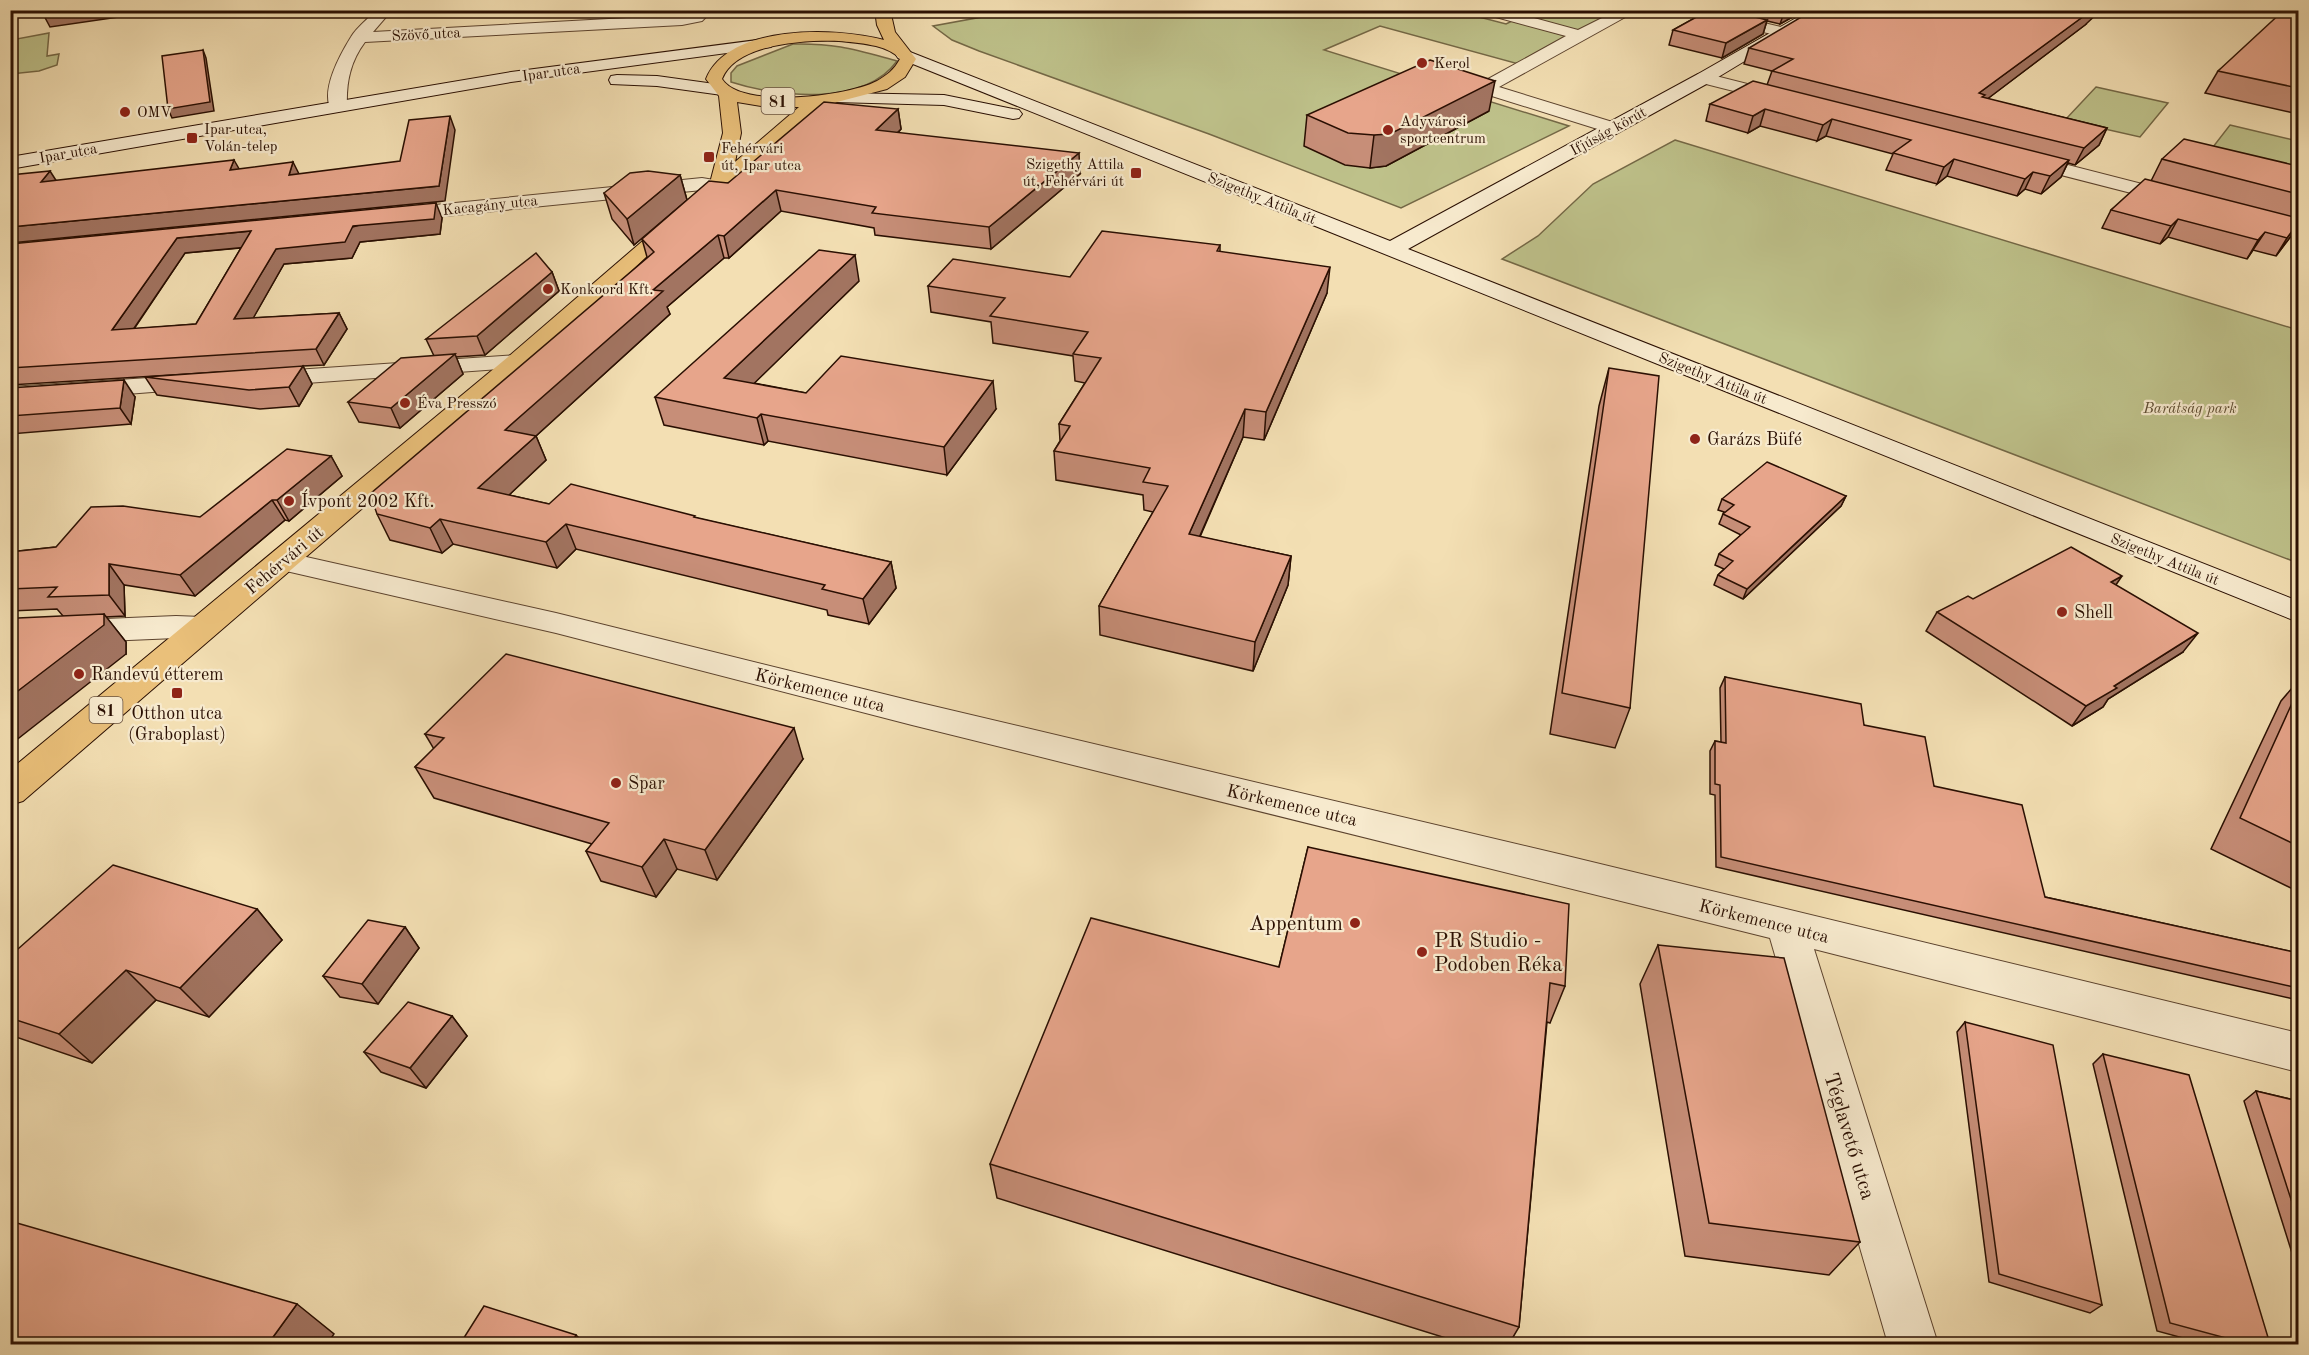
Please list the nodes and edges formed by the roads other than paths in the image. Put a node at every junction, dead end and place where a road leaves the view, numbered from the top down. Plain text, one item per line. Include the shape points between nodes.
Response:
1 (385, 10) edge
2 (706, 10) edge
3 (882, 10) edge
4 (1486, 10) edge
5 (1631, 10) edge
6 (1686, 10) edge
7 (1822, 10) edge
8 (827, 19) dead end
9 (1784, 32) junction
10 (1580, 35) junction
11 (358, 38) junction
12 (790, 38) junction
13 (765, 44) junction
14 (901, 52) junction
15 (1704, 78) junction
16 (725, 92) junction
17 (836, 99) junction
18 (1804, 104) edge
19 (338, 107) junction
20 (1613, 128) junction
21 (1128, 145) junction
22 (2006, 155) edge
23 (10, 163) edge
24 (719, 186) junction
25 (2197, 204) edge
26 (369, 217) edge
27 (1392, 249) junction
28 (517, 362) junction
29 (10, 395) edge
30 (284, 561) junction
31 (2298, 612) edge
32 (202, 628) junction
33 (10, 634) edge
34 (10, 791) edge
35 (1787, 927) junction
36 (2298, 1053) edge
37 (1913, 1344) edge

1 - 11 street
2 - 11 street, Szövő utca via 697,18 682,20
3 - 14 main road via 886,34
4 - 10 street
5 - 10 street
6 - 9 street
7 - 9 street, Ifjúság körút
8 - 12 main road
9 - 15 street, Ifjúság körút
10 - 20 street via 1485,88
11 - 19 street via 338,76
12 - 13 main road
12 - 14 main road via 861,38
13 - 16 main road via 718,66 714,80
13 - 19 street, Ipar utca via 512,78
14 - 17 main road, Fehérvári út / 81 via 908,59 906,67 891,81
14 - 21 street, Szigethy Attila út
15 - 18 street
15 - 20 street, Ifjúság körút
16 - 17 main road, Fehérvári út / 81 via 765,100
16 - 19 street, Ipar utca via 657,81 590,80
16 - 24 main road via 732,133
17 - 21 street, Szigethy Attila út via 944,100
17 - 24 main road, Fehérvári út / 81 via 801,114
19 - 23 street, Ipar utca
20 - 27 street, Ifjúság körút
21 - 27 street, Szigethy Attila út
22 - 25 street
24 - 26 street, Kacagány utca via 702,184
24 - 28 main road, Fehérvári út / 81
27 - 31 street, Szigethy Attila út
28 - 29 street
28 - 30 main road, Fehérvári út / 81
30 - 32 main road, Fehérvári út / 81
30 - 35 street, Körkemence utca via 556,623
32 - 33 street
32 - 34 main road, Fehérvári út / 81
35 - 36 street, Körkemence utca
35 - 37 street, Téglavető utca

